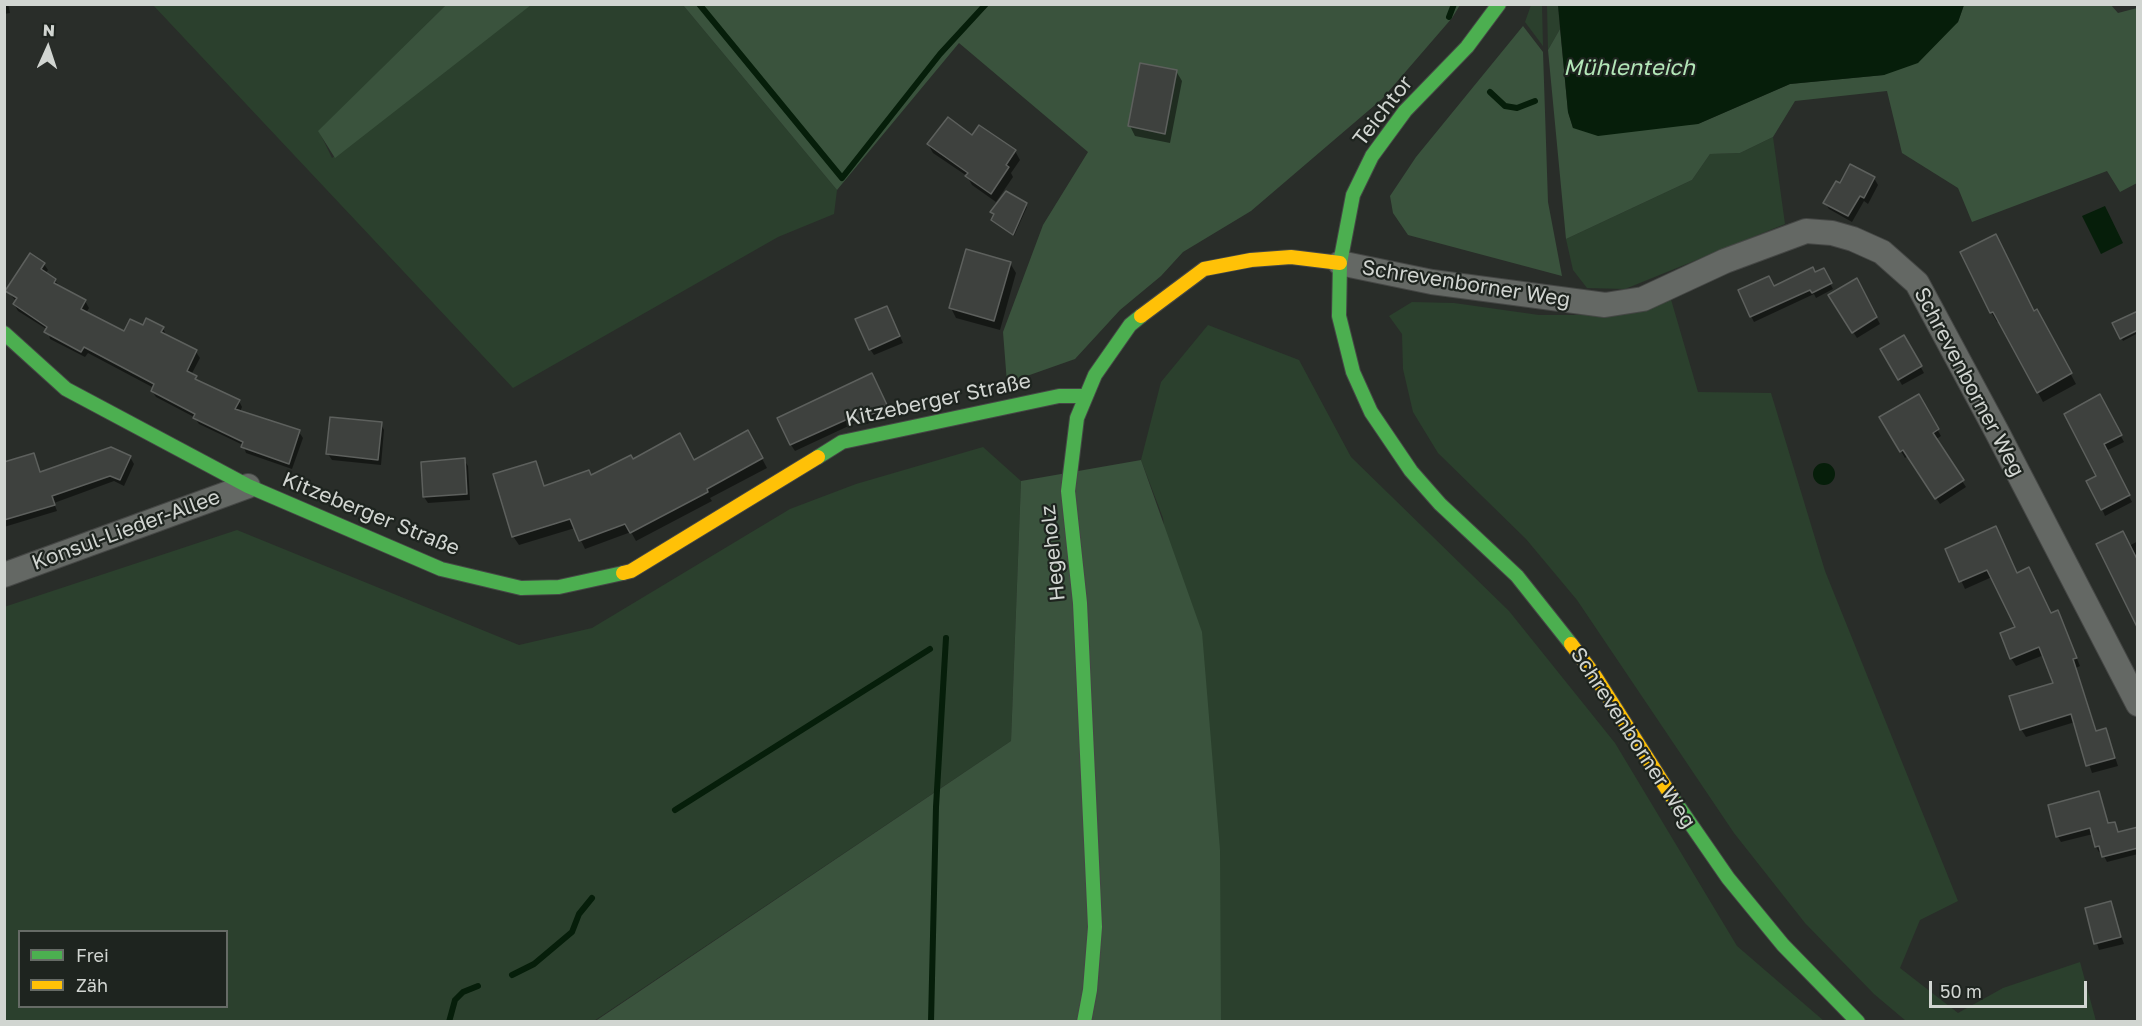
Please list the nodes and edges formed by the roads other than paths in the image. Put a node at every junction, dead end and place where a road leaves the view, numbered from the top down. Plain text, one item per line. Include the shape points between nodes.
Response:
1 (1499, 4) edge
2 (1340, 263) junction
3 (4, 333) edge
4 (1084, 396) junction
5 (248, 486) junction
6 (4, 575) edge
7 (2138, 704) edge
8 (1084, 1022) edge
9 (1858, 1022) edge

1 - 2 street, Teichtor via 1467,47 1405,111 1372,156 1353,195
2 - 4 street, Hegeholz via 1291,257 1204,270 1130,325
2 - 7 street, Schrevenborner Weg via 1431,282 1605,304 1643,299 1725,261 1806,231 1832,233 1882,252 1917,283
2 - 9 street, Schrevenborner Weg via 1339,316 1353,372 1371,412 1411,471 1440,504 1517,576 1549,614 1593,673 1728,878 1783,945
3 - 5 street, Kitzeberger Straße via 66,389
4 - 5 street, Kitzeberger Straße via 1047,398 842,442 631,571 559,587 521,588 441,569
4 - 8 street, Hegeholz via 1073,437 1068,491 1080,603 1094,867 1095,927
5 - 6 street, Konsul-Lieder-Allee

